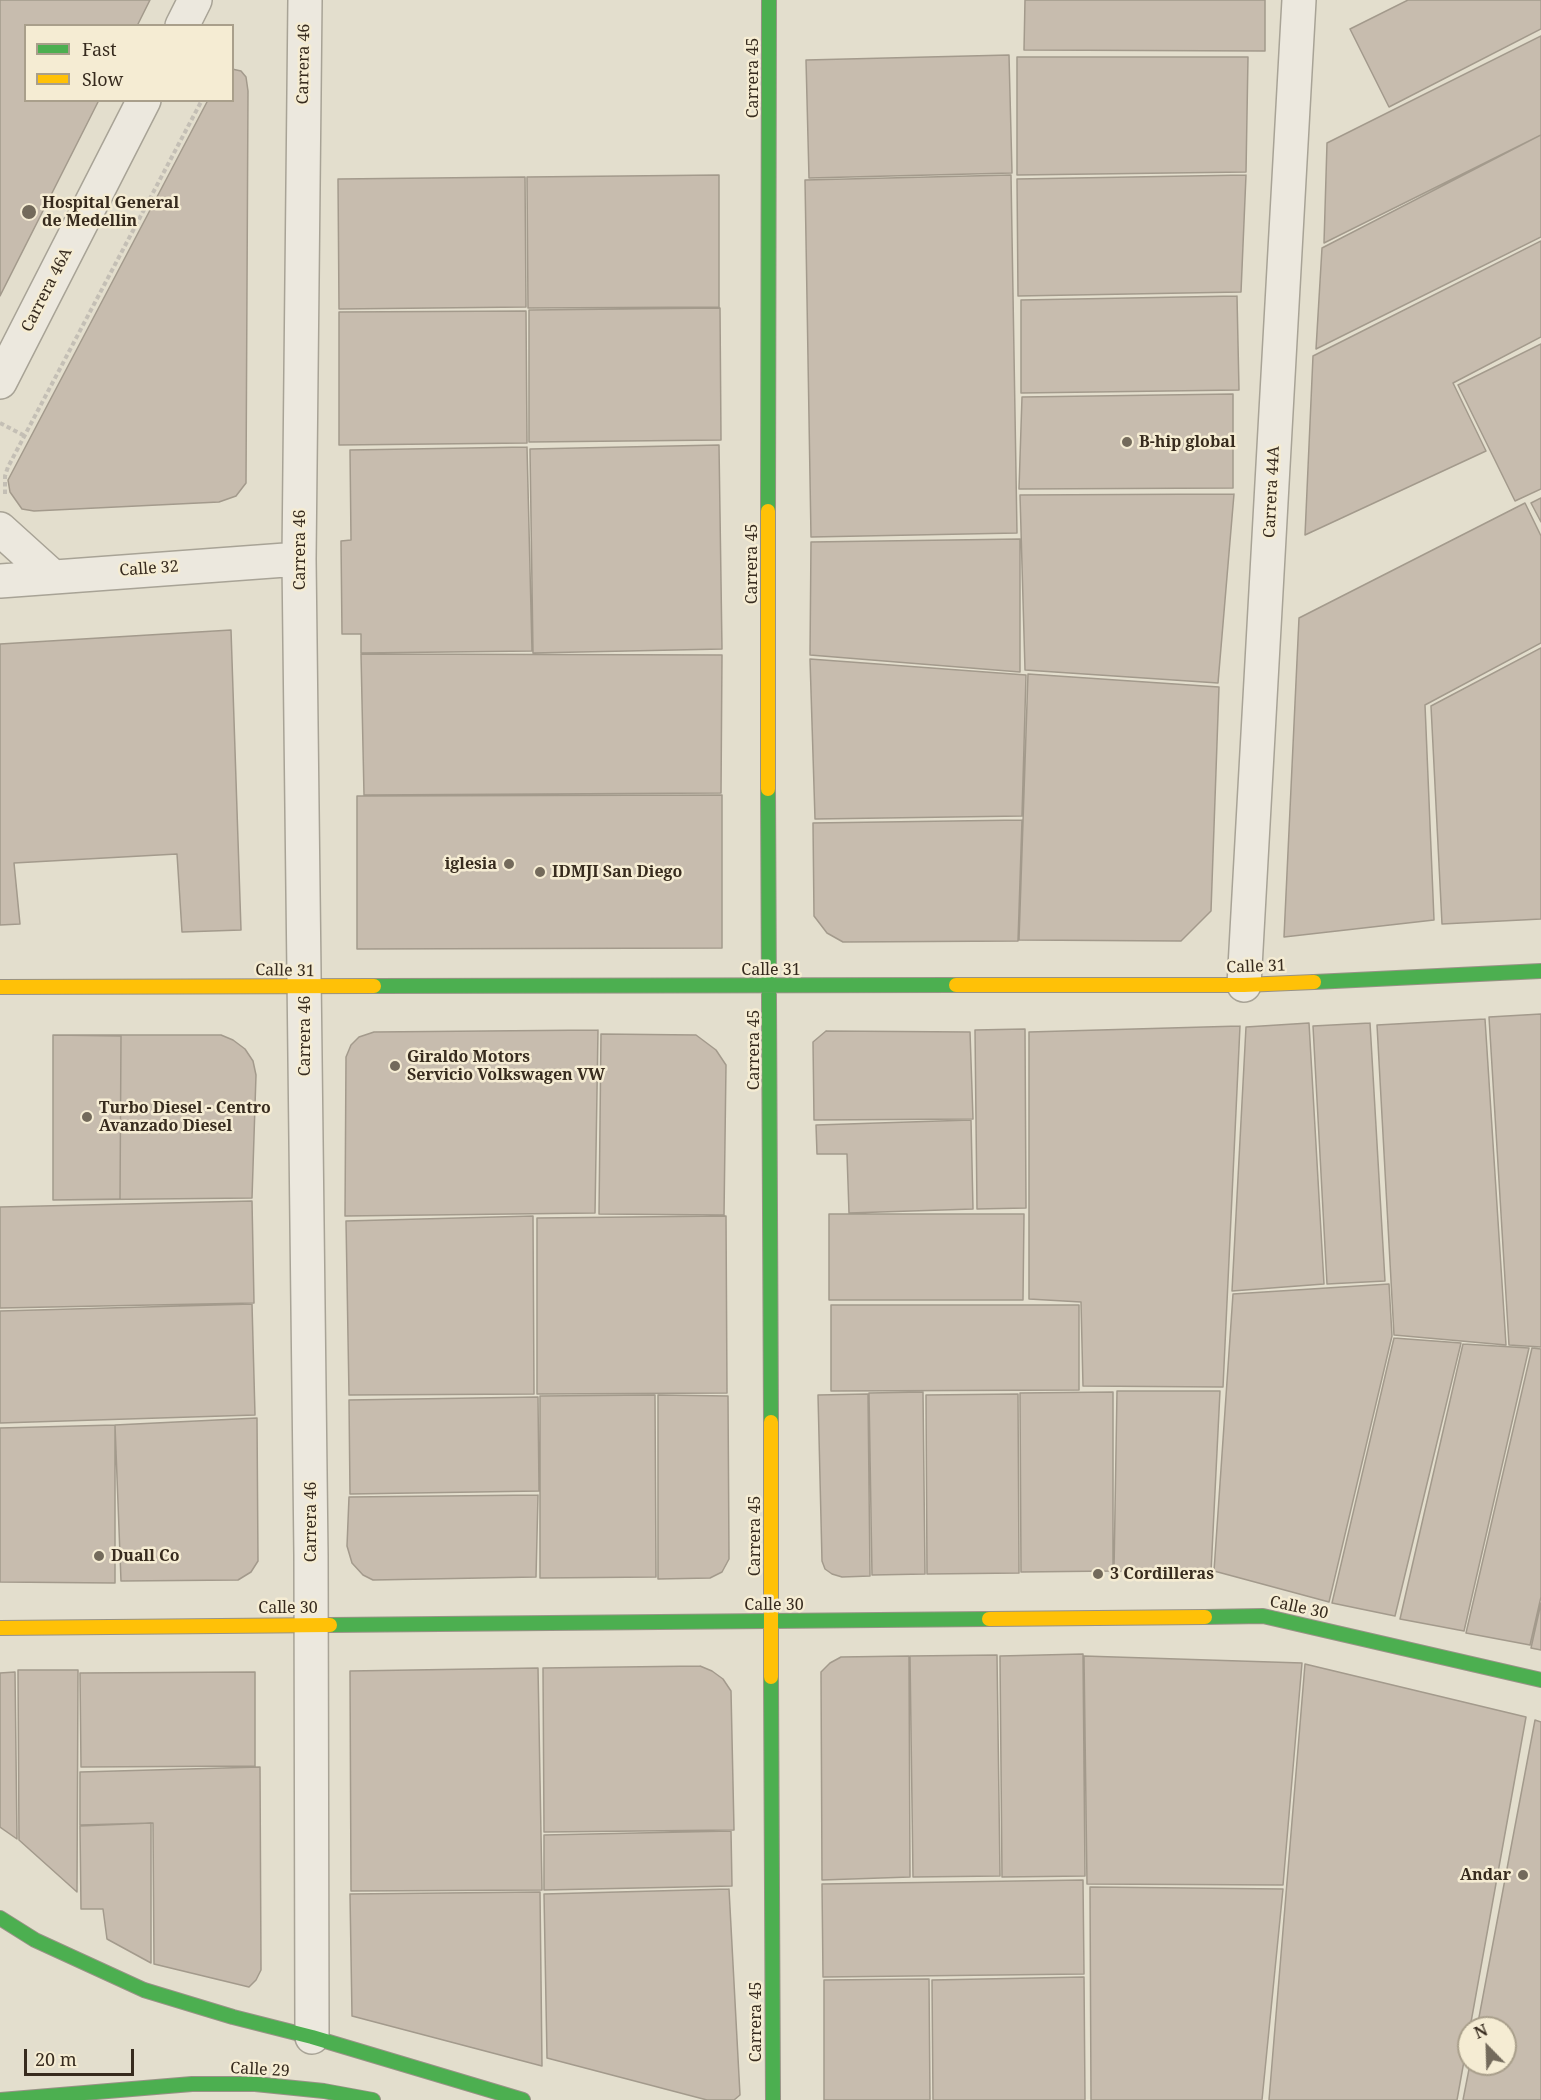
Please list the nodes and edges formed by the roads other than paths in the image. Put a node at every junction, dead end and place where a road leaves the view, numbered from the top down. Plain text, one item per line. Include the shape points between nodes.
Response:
1 (195, 0) edge
2 (305, 0) edge
3 (769, 0) edge
4 (1299, 0) edge
5 (183, 24) edge
6 (143, 102) edge
7 (0, 382) edge
8 (5, 516) edge
9 (299, 559) junction
10 (52, 576) junction
11 (0, 581) edge
12 (1541, 971) edge
13 (1244, 985) junction
14 (770, 986) junction
15 (0, 987) edge
16 (305, 988) junction
17 (772, 1621) junction
18 (310, 1626) junction
19 (0, 1628) edge
20 (1541, 1680) edge
21 (0, 1918) edge
22 (312, 2037) junction
23 (0, 2100) edge
24 (374, 2100) edge
25 (523, 2100) edge
26 (773, 2100) edge

1 - 5 street
2 - 9 street, Carrera 46
3 - 14 street, Carrera 45
4 - 13 street, Carrera 44A
6 - 7 street, Carrera 46A
8 - 10 street
9 - 10 street, Calle 32
9 - 16 street, Carrera 46
10 - 11 street, Calle 32
12 - 13 street, Calle 31
13 - 14 street, Calle 31
14 - 16 street, Calle 31
14 - 17 street, Carrera 45
15 - 16 street, Calle 31
16 - 18 street, Carrera 46
17 - 18 street, Calle 30
17 - 20 street, Calle 30 via 1263,1616
17 - 26 street, Carrera 45
18 - 19 street, Calle 30
18 - 22 street, Carrera 46
21 - 22 street via 44,1944 144,1990
22 - 25 street
23 - 24 street, Calle 29 via 170,2086 255,2084

